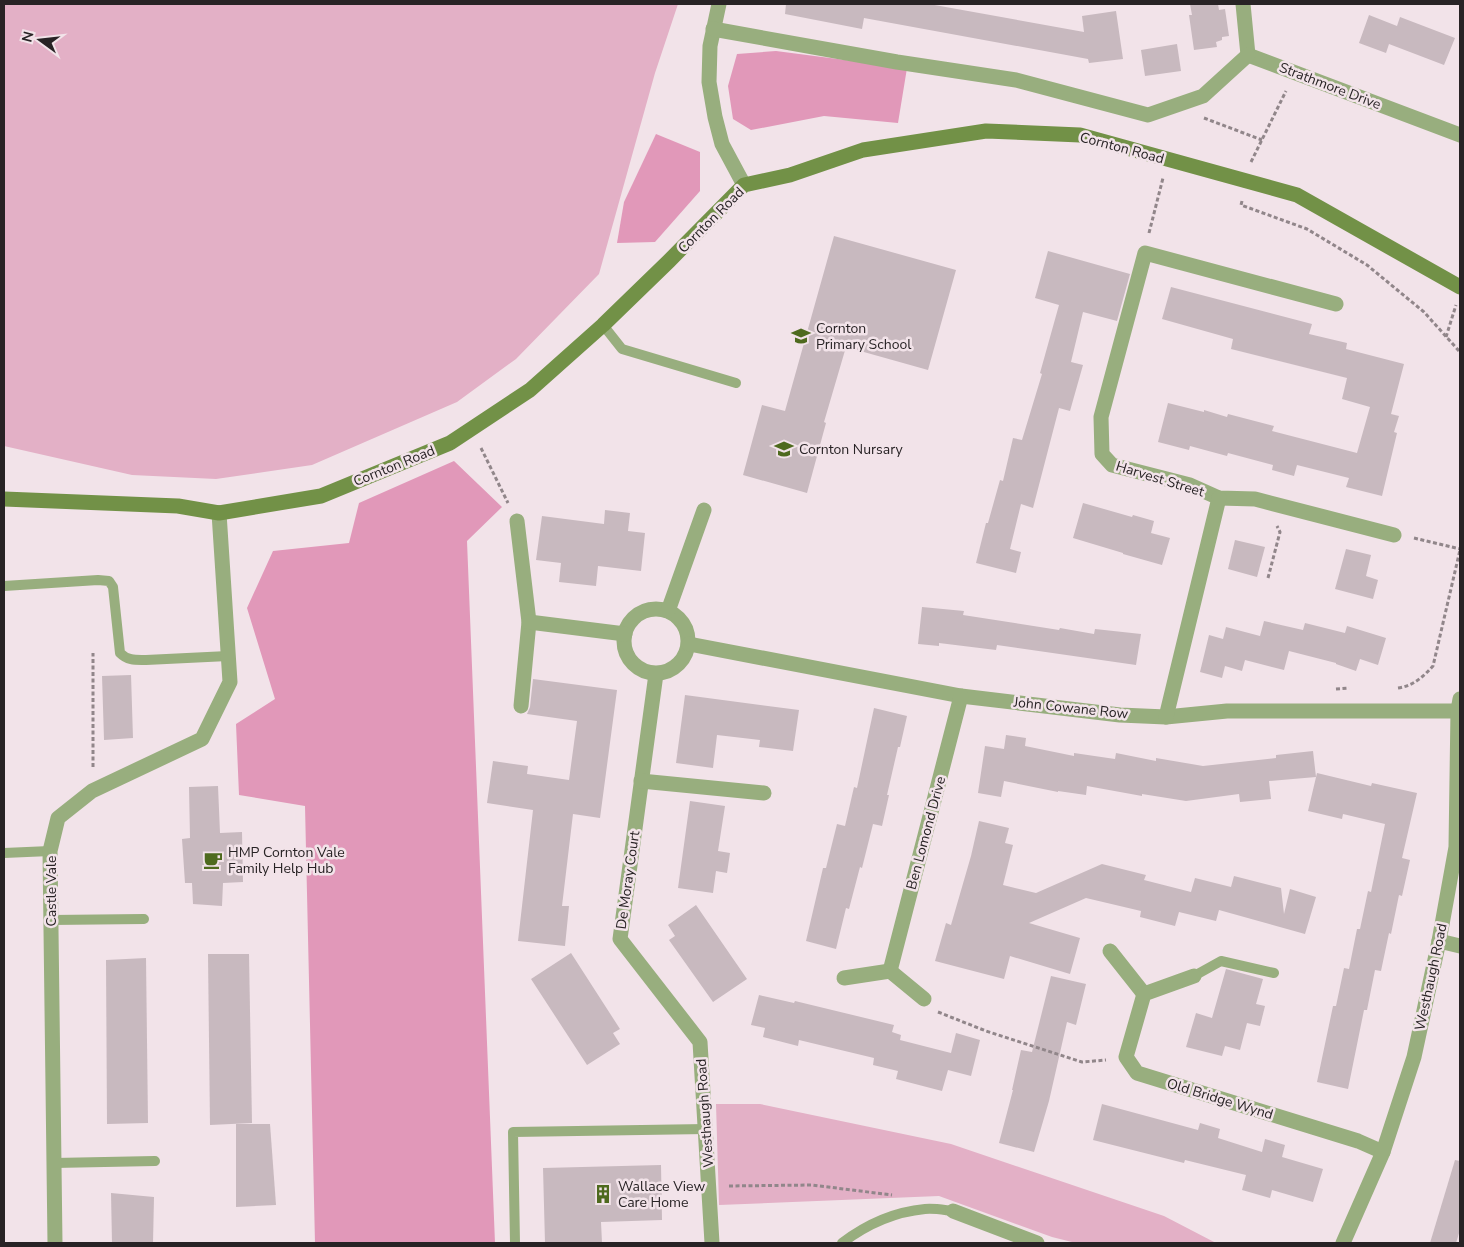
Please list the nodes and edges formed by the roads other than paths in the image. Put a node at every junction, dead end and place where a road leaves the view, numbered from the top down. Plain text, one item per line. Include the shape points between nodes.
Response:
1 (719, 4) edge
2 (1244, 4) edge
3 (713, 29) junction
4 (1248, 55) junction
5 (1460, 135) edge
6 (744, 185) junction
7 (1459, 294) edge
8 (1336, 304) dead end
9 (603, 325) junction
10 (736, 383) dead end
11 (1220, 498) junction
12 (4, 499) edge
13 (704, 510) dead end
14 (219, 513) junction
15 (517, 521) road end
16 (1394, 535) road end
17 (4, 586) edge
18 (668, 611) junction
19 (529, 622) junction
20 (625, 634) junction
21 (689, 644) junction
22 (228, 656) junction
23 (656, 674) junction
24 (961, 696) junction
25 (521, 706) dead end
26 (1459, 706) edge
27 (1166, 717) junction
28 (641, 781) junction
29 (764, 793) dead end
30 (50, 851) junction
31 (4, 853) edge
32 (144, 919) dead end
33 (51, 920) junction
34 (1439, 941) junction
35 (1460, 946) edge
36 (1110, 951) dead end
37 (890, 971) junction
38 (1274, 973) dead end
39 (1194, 976) joint
40 (844, 978) dead end
41 (1144, 994) junction
42 (924, 999) road end
43 (700, 1042) joint
44 (706, 1129) junction
45 (1383, 1152) junction
46 (155, 1161) dead end
47 (54, 1163) junction
48 (953, 1211) joint
49 (1004, 1237) edge
50 (55, 1243) edge
51 (514, 1243) edge
52 (712, 1243) edge
53 (842, 1243) edge
54 (1037, 1243) edge
55 (1343, 1243) edge

1 - 3 street
2 - 4 street
3 - 4 street via 1016,80 1148,115 1203,96
3 - 6 street via 709,82 715,117 722,144
4 - 5 street, Strathmore Drive
6 - 7 main road, Cornton Road via 790,175 863,150 986,130 1080,135 1297,195
6 - 9 main road, Cornton Road
8 - 11 street, Harvest Street via 1145,253 1101,417 1102,454 1112,465 1190,485
9 - 10 lane via 622,349
9 - 14 main road, Cornton Road via 530,390 450,443 321,496
11 - 16 street, Harvest Street via 1255,499
11 - 27 street
12 - 14 main road, Cornton Road via 178,506
13 - 18 street
14 - 22 street, Castle Vale
15 - 19 street
17 - 22 lane via 109,581 113,587 120,653 124,657 146,660
18 - 20 street via 646,610 629,624
18 - 21 street via 684,624
19 - 20 street
19 - 25 street
20 - 23 street via 624,644 631,662 646,672
21 - 23 street via 682,662 674,669
21 - 24 street, John Cowane Row
22 - 30 street, Castle Vale via 230,682 202,739 92,791 58,818
23 - 28 street, De Moray Court
24 - 27 street, John Cowane Row via 1120,715
24 - 37 street, Ben Lomond Drive
26 - 27 street, John Cowane Row via 1227,712
26 - 34 street, Westhaugh Road via 1456,847
28 - 29 street
28 - 43 street, De Moray Court via 620,939
30 - 31 lane
30 - 33 street, Castle Vale
32 - 33 lane
33 - 47 street, Castle Vale
34 - 35 street
34 - 45 street, Westhaugh Road via 1414,1057
36 - 41 street
37 - 40 street
37 - 42 street
38 - 39 lane via 1221,961
39 - 41 street
41 - 45 street, Old Bridge Wynd via 1126,1057 1137,1073 1358,1141
43 - 44 street, Westhaugh Road
44 - 51 lane via 513,1132
44 - 52 street, Westhaugh Road
45 - 55 street, Westhaugh Road
46 - 47 lane
47 - 50 street, Castle Vale
48 - 49 street
48 - 53 lane via 926,1208 893,1215 861,1228
49 - 54 street

